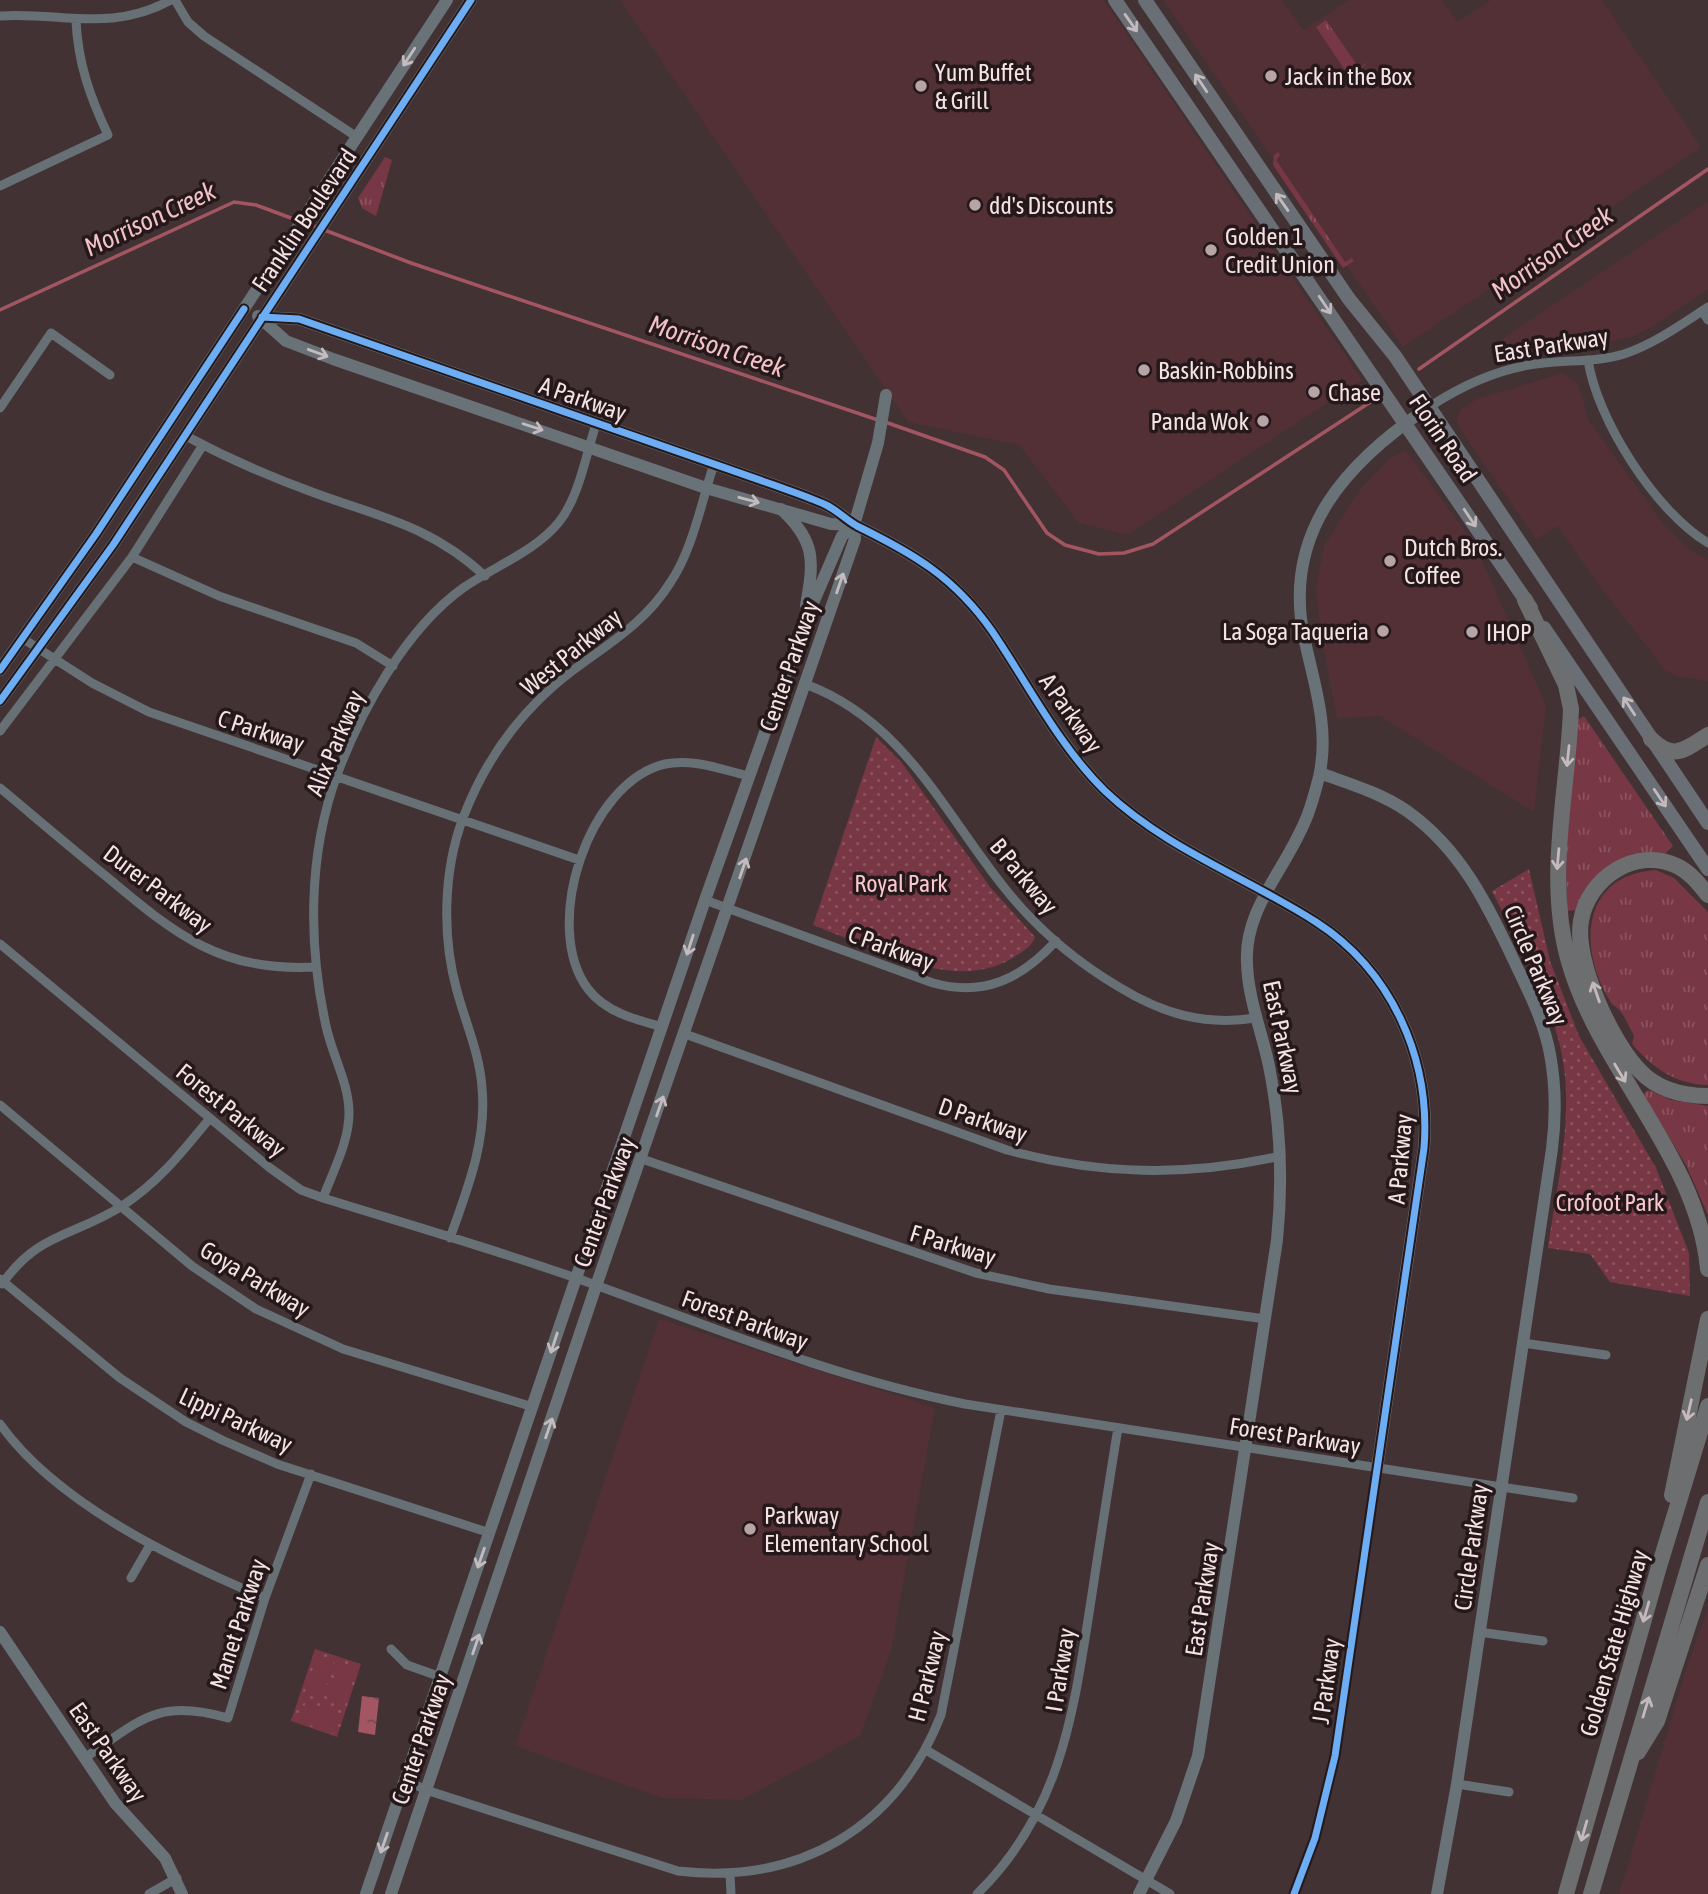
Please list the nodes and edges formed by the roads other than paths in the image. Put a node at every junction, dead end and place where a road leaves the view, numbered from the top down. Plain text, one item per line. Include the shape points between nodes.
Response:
1 (173, 0) edge
2 (447, 0) edge
3 (471, 0) edge
4 (1115, 0) edge
5 (1145, 0) edge
6 (0, 16) edge
7 (76, 21) junction
8 (357, 137) junction
9 (0, 186) edge
10 (244, 309) junction
11 (1705, 309) edge
12 (262, 317) junction
13 (1708, 320) edge
14 (1587, 360) junction
15 (110, 375) dead end
16 (886, 395) dead end
17 (1429, 407) junction
18 (0, 408) edge
19 (1406, 422) junction
20 (596, 424) junction
21 (184, 435) junction
22 (203, 445) junction
23 (589, 446) junction
24 (714, 464) junction
25 (706, 488) junction
26 (780, 508) junction
27 (854, 524) junction
28 (1708, 543) edge
29 (132, 557) junction
30 (485, 576) junction
31 (1525, 600) junction
32 (803, 626) junction
33 (22, 638) junction
34 (39, 650) junction
35 (56, 660) junction
36 (393, 666) junction
37 (0, 670) edge
38 (805, 684) junction
39 (0, 701) edge
40 (0, 731) edge
41 (1708, 735) edge
42 (1651, 739) junction
43 (1320, 773) junction
44 (336, 776) junction
45 (749, 776) junction
46 (0, 788) edge
47 (463, 819) junction
48 (1708, 823) edge
49 (579, 860) junction
50 (1708, 869) edge
51 (1265, 893) junction
52 (1708, 895) edge
53 (705, 900) junction
54 (729, 909) junction
55 (1056, 941) junction
56 (0, 944) edge
57 (316, 967) junction
58 (1256, 1018) junction
59 (663, 1027) junction
60 (685, 1034) junction
61 (1708, 1097) edge
62 (0, 1105) edge
63 (210, 1118) junction
64 (1281, 1156) junction
65 (642, 1159) junction
66 (323, 1198) junction
67 (123, 1206) junction
68 (450, 1238) junction
69 (1708, 1269) edge
70 (576, 1278) junction
71 (1, 1282) edge
72 (596, 1286) junction
73 (1265, 1319) junction
74 (1708, 1319) edge
75 (1523, 1343) junction
76 (1606, 1355) dead end
77 (1708, 1406) edge
78 (533, 1407) junction
79 (1001, 1410) junction
80 (0, 1424) edge
81 (1118, 1428) junction
82 (1246, 1448) junction
83 (1377, 1469) junction
84 (311, 1474) junction
85 (1501, 1487) junction
86 (1573, 1498) dead end
87 (1708, 1502) edge
88 (490, 1533) junction
89 (150, 1545) junction
90 (1708, 1565) edge
91 (1658, 1570) junction
92 (131, 1578) dead end
93 (265, 1598) junction
94 (0, 1632) edge
95 (1479, 1632) junction
96 (1543, 1641) dead end
97 (391, 1649) dead end
98 (441, 1677) junction
99 (926, 1750) junction
100 (86, 1757) junction
101 (1626, 1772) junction
102 (405, 1780) junction
103 (1457, 1784) junction
104 (426, 1790) junction
105 (1509, 1792) dead end
106 (1036, 1815) junction
107 (730, 1874) junction
108 (177, 1878) junction
109 (1147, 1881) junction
110 (149, 1894) edge
111 (182, 1894) edge
112 (366, 1894) edge
113 (391, 1894) edge
114 (731, 1894) edge
115 (977, 1894) edge
116 (1139, 1894) edge
117 (1170, 1894) edge
118 (1293, 1894) edge
119 (1437, 1894) edge
120 (1566, 1894) edge
121 (1591, 1894) edge

1 - 7 street via 131,17
1 - 8 street via 204,36
2 -> 8 street, Franklin Boulevard
3 - 12 street, Franklin Boulevard
4 -> 19 main road, Florin Road
17 -> 5 main road, Florin Road via 1343,292
6 - 7 street
7 - 9 street via 83,74 108,135
8 - 10 street, Franklin Boulevard
10 - 12 street, A Parkway
10 - 33 street, Franklin Boulevard
11 - 13 street, East Parkway
11 - 14 street, East Parkway via 1644,346
12 - 20 street, A Parkway via 299,319
12 - 21 street, Franklin Boulevard
12 -> 23 street, A Parkway via 286,341
14 - 17 street, East Parkway via 1542,363 1494,374
14 - 28 street via 1602,412 1630,456 1681,523
15 - 18 street via 51,333
16 - 27 street, Center Parkway via 878,443
17 - 19 street, East Parkway
42 -> 17 main road, Florin Road
19 -> 31 main road, Florin Road
19 - 43 street, East Parkway via 1336,488 1306,548 1301,609 1320,703
20 - 23 street, Alix Parkway
20 - 24 street, A Parkway
21 - 22 street
21 - 34 street, Franklin Boulevard
22 - 29 street
22 - 30 street via 287,483 403,522 433,536
23 - 25 street, A Parkway
23 - 30 street, Alix Parkway via 560,521
24 - 25 street, West Parkway
24 - 27 street, A Parkway via 828,506
25 -> 26 street, A Parkway
25 - 47 street, West Parkway via 670,584 624,636 548,691 515,726 480,781
26 - 27 street, A Parkway via 831,524
26 - 32 street via 797,524 811,552 813,569
27 - 32 street, Center Parkway via 842,536
38 -> 27 street, Center Parkway via 855,539
27 - 51 street, A Parkway via 915,555 955,587 1103,789 1148,827
29 - 35 street
29 - 36 street via 219,596 356,643
30 - 36 street, Alix Parkway via 440,610
31 -> 50 main road, Florin Road
31 -> 69 highway via 1566,685 1571,709 1557,876 1558,918 1569,963 1599,1037 1678,1171 1693,1205
32 - 45 street, Center Parkway
33 - 34 street, C Parkway
33 - 37 street, Franklin Boulevard
34 - 35 street, C Parkway
34 - 39 street, Franklin Boulevard
35 - 40 street
35 - 44 street, C Parkway via 149,712
36 - 44 street, Alix Parkway via 360,721
54 -> 38 street, Center Parkway
38 - 55 street, B Parkway via 863,716 903,750 1005,889
41 - 42 highway via 1673,753
42 - 48 main road, Florin Road
43 - 51 street, East Parkway via 1300,834
43 - 75 street, Circle Parkway via 1383,797 1450,848 1486,902 1541,1021 1550,1051 1556,1119
44 - 47 street, C Parkway
44 - 57 street, Alix Parkway via 315,870
45 - 49 street via 690,763 655,767 635,779 609,806
45 - 53 street, Center Parkway
46 - 57 street, Durer Parkway via 189,941 235,961 278,968
47 - 49 street, C Parkway
47 - 68 street, West Parkway via 449,890 448,939 483,1092 477,1157
49 - 59 street via 569,925 573,958 582,981 607,1007
51 - 58 street, East Parkway via 1246,960
51 - 83 street, A Parkway via 1318,923 1365,964 1405,1026 1420,1074 1423,1148
61 -> 52 highway via 1663,1088 1641,1073 1598,1000 1580,946 1581,920 1591,896 1607,874 1631,862 1675,865 1688,872
53 - 54 street, C Parkway
53 -> 59 street, Center Parkway
54 - 55 street, C Parkway via 957,989 1007,981 1029,968
54 - 60 street, Center Parkway
55 - 58 street, B Parkway via 1102,977 1167,1012 1207,1021
56 - 63 street, Forest Parkway
57 - 66 street, Alix Parkway via 349,1113 346,1136
58 - 64 street, East Parkway via 1275,1095
59 - 70 street, Center Parkway
60 - 64 street, D Parkway via 1041,1159 1146,1172 1217,1168
65 -> 60 street, Center Parkway
62 - 67 street, Goya Parkway
63 - 66 street, Forest Parkway via 291,1183
63 - 67 street via 169,1168
64 - 73 street, East Parkway via 1280,1206
65 - 72 street, Center Parkway
65 - 73 street, F Parkway via 976,1273 1049,1289
66 - 68 street, Forest Parkway
67 - 71 street via 47,1240
67 - 78 street, Goya Parkway via 192,1266 290,1326 343,1349
68 - 70 street, Forest Parkway
70 - 72 street, Forest Parkway
70 -> 78 street, Center Parkway
71 - 84 street, Lippi Parkway via 152,1401 222,1440
72 - 79 street, Forest Parkway via 821,1368
104 -> 72 street, Center Parkway
73 - 82 street, East Parkway
74 -> 91 highway
75 - 76 street
75 - 85 street, Circle Parkway
77 - 91 highway, Golden State Highway
78 - 88 street, Center Parkway
79 - 81 street, Forest Parkway
79 - 99 street, H Parkway via 948,1691
80 - 89 street via 61,1484
81 - 82 street, Forest Parkway
81 - 106 street, I Parkway via 1072,1720 1058,1768
82 - 83 street, Forest Parkway
82 - 109 street, East Parkway via 1198,1756 1176,1821
83 - 85 street, Forest Parkway
83 - 118 street, J Parkway via 1335,1756 1315,1838
84 - 88 street, Lippi Parkway
84 - 93 street, Manet Parkway
85 - 86 street, Forest Parkway
85 - 95 street, Circle Parkway
101 -> 87 highway, Golden State Highway
88 -> 98 street, Center Parkway
89 - 92 street
89 - 93 street
90 - 101 highway via 1657,1721
91 -> 120 highway, Golden State Highway
93 - 100 street, Manet Parkway via 228,1718 183,1709 160,1712
94 - 100 street, East Parkway
95 - 96 street, Circle Parkway
95 - 103 street, Circle Parkway
97 - 98 street, Center Parkway via 407,1665
98 - 102 street, Center Parkway
99 - 106 street
99 - 107 street, H Parkway via 885,1805 847,1836 780,1866
100 - 108 street, East Parkway via 115,1803 157,1847
101 - 121 highway, Golden State Highway
102 - 104 street, H Parkway
102 -> 112 street, Center Parkway
103 - 105 street
103 - 119 street, Circle Parkway
104 - 107 street, H Parkway via 654,1865
104 - 113 street, Center Parkway
106 - 109 street
106 - 115 street, I Parkway
107 - 114 street
108 - 110 street
108 - 111 street, East Parkway
109 - 116 street, East Parkway
109 - 117 street

